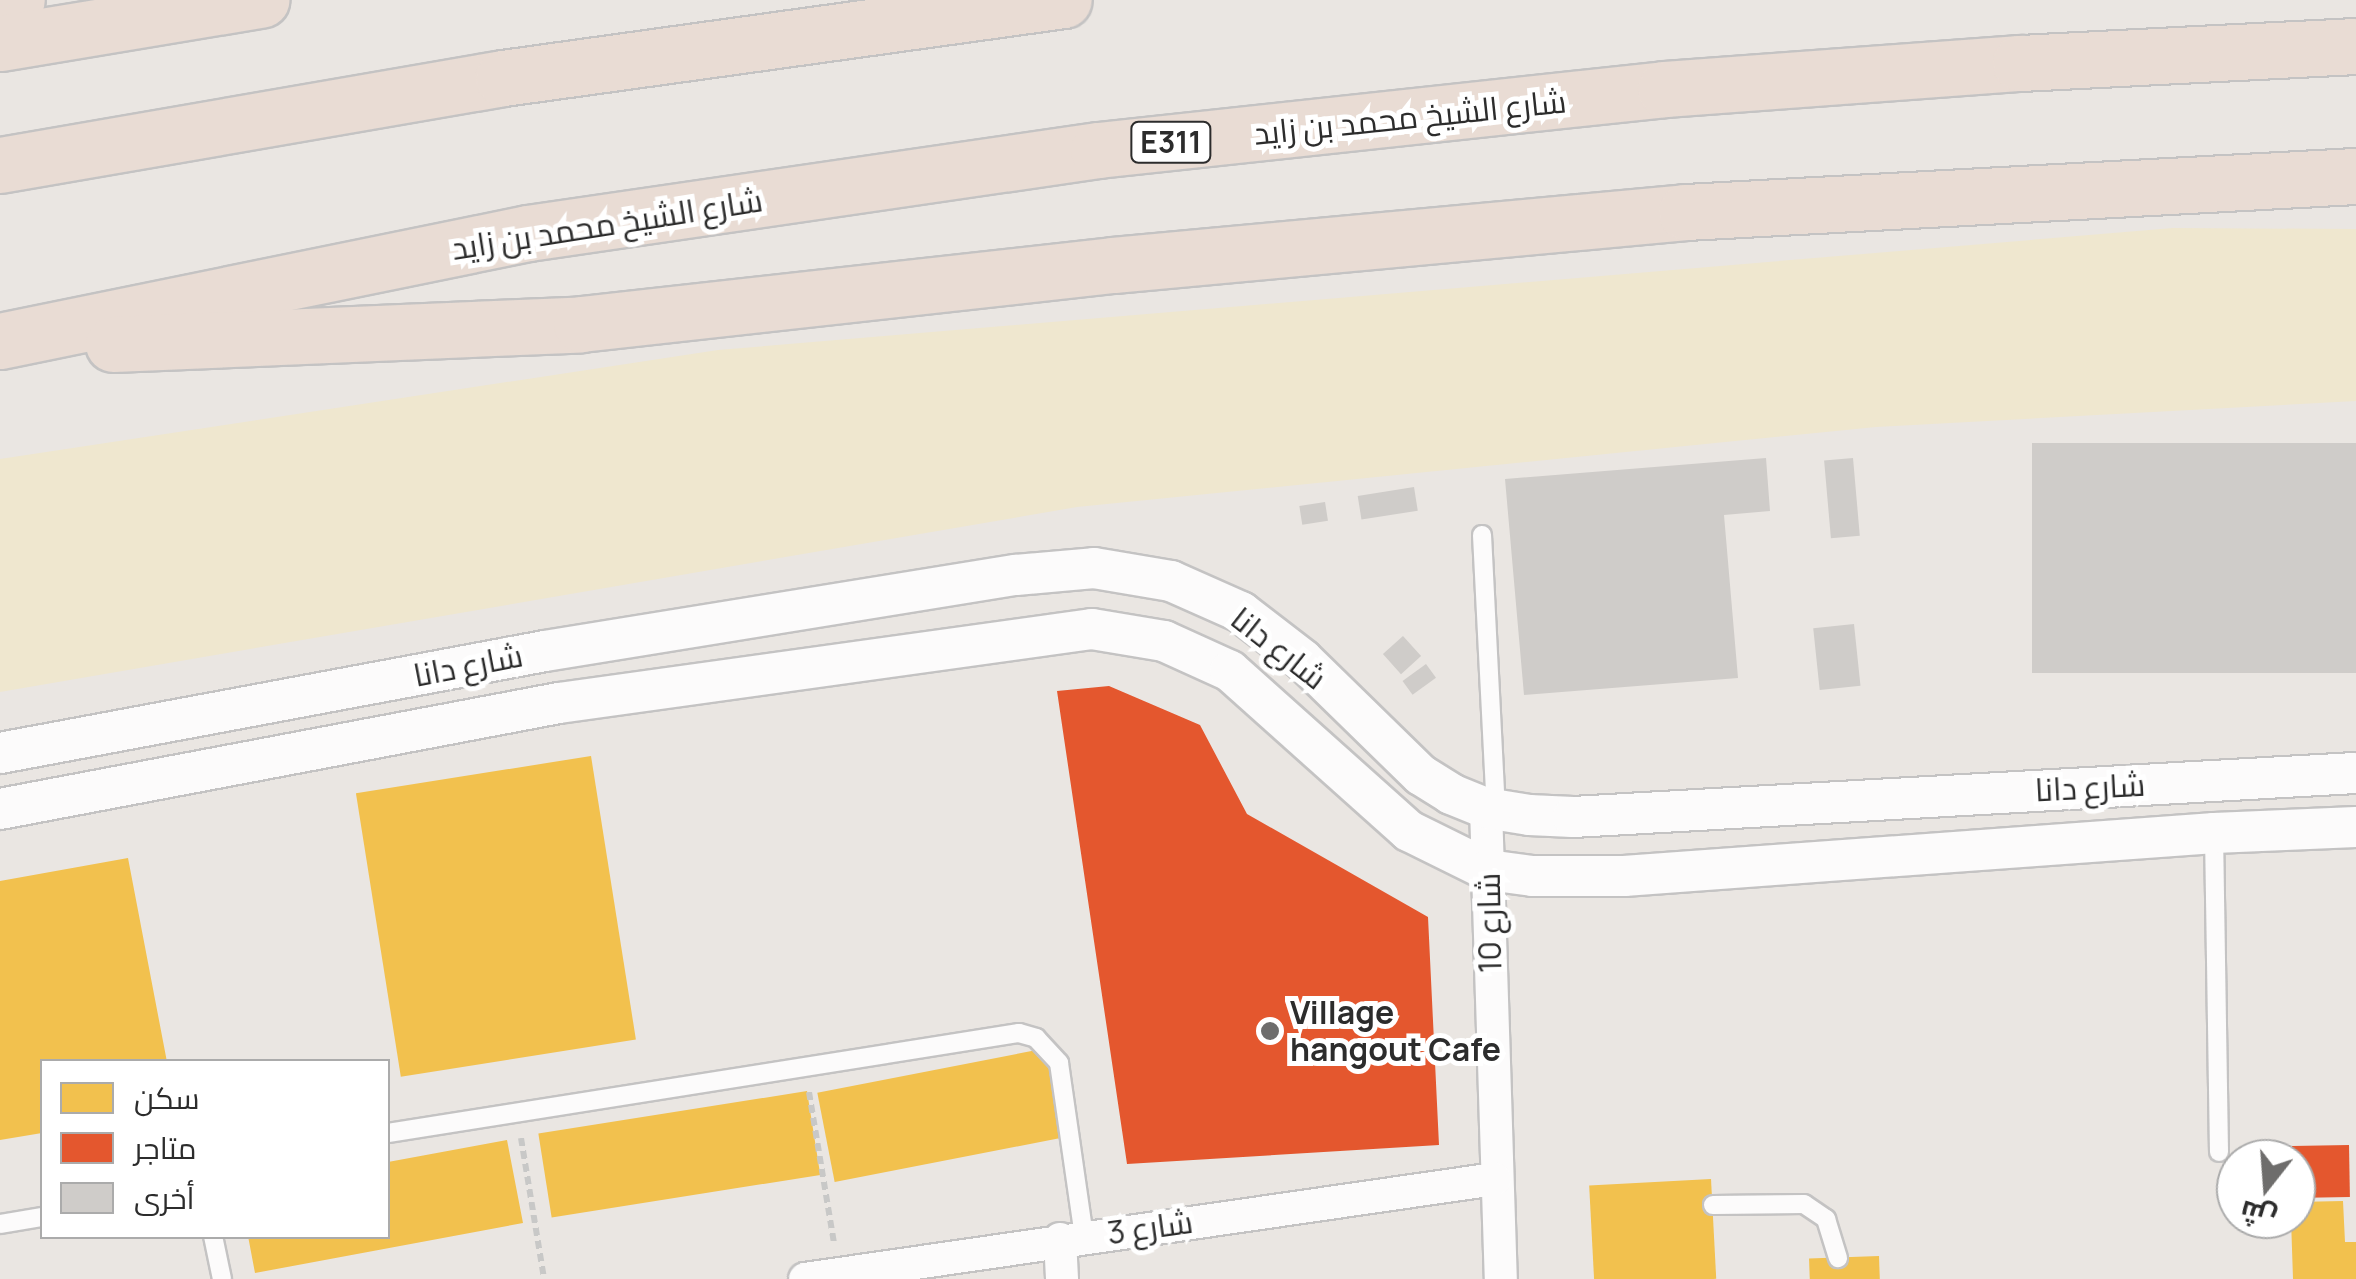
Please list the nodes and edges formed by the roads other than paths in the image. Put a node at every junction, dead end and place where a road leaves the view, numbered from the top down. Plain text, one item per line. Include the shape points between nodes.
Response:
1 (17, 0) edge
2 (261, 0) edge
3 (1064, 0) edge
4 (0, 3) edge
5 (0, 43) edge
6 (2356, 46) edge
7 (0, 165) edge
8 (2356, 176) edge
9 (0, 345) edge
10 (1482, 535) dead end
11 (0, 753) edge
12 (2356, 773) edge
13 (1491, 808) junction
14 (0, 809) edge
15 (2356, 828) edge
16 (2214, 833) junction
17 (1488, 870) junction
18 (390, 1133) edge
19 (2218, 1139) edge
20 (1495, 1179) junction
21 (1712, 1205) dead end
22 (40, 1217) edge
23 (0, 1224) edge
24 (1072, 1238) junction
25 (215, 1239) edge
26 (1838, 1258) dead end
27 (222, 1279) edge
28 (805, 1279) edge
29 (1062, 1279) edge
30 (1501, 1279) edge

1 - 4 highway
2 - 5 highway
3 - 7 highway via 503,78
6 - 9 highway, شارع الشيخ محمد بن زايد / E311 via 1664,89 1098,150 528,233
8 - 9 highway via 1686,212 1093,267 581,324
10 - 13 lane
11 - 13 street, شارع دانا via 546,650 1016,574 1094,568 1171,581 1242,612 1302,660 1420,775
12 - 13 street, شارع دانا via 1572,817
13 - 17 street, شارع 10
14 - 17 street, شارع دانا via 559,703 1092,629 1164,642 1230,671 1408,831
15 - 16 street, شارع دانا
16 - 17 street, شارع دانا via 1624,876
16 - 19 lane
17 - 20 street, شارع 10
18 - 24 lane via 1002,1034 1036,1038 1063,1080
20 - 24 street, شارع 3
20 - 30 street, شارع 10
21 - 26 lane via 1804,1204 1826,1219
22 - 23 lane
24 - 28 street, شارع 3
24 - 29 street
25 - 27 lane

